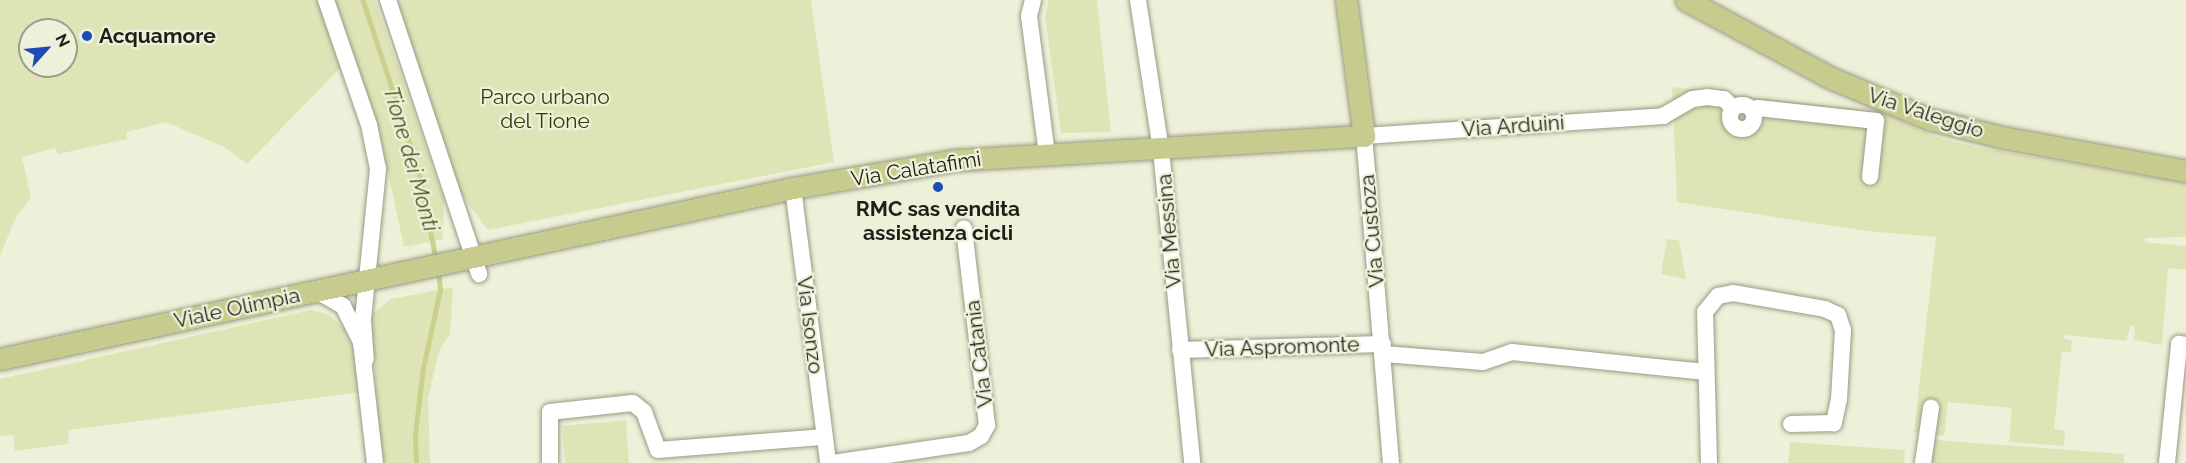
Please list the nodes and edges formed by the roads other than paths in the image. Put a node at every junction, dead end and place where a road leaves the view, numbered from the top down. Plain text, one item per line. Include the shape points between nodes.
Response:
1 (326, 0) edge
2 (388, 0) edge
3 (1033, 0) edge
4 (1138, 0) edge
5 (1346, 0) edge
6 (1686, 0) edge
7 (1364, 136) junction
8 (1161, 150) junction
9 (1047, 154) junction
10 (2186, 171) edge
11 (1870, 177) dead end
12 (793, 188) junction
13 (964, 228) dead end
14 (477, 265) junction
15 (368, 280) junction
16 (317, 291) junction
17 (2186, 345) edge
18 (1384, 349) junction
19 (1180, 350) junction
20 (0, 359) edge
21 (366, 359) junction
22 (1706, 372) junction
23 (1930, 408) dead end
24 (1791, 424) dead end
25 (824, 437) junction
26 (659, 457) edge
27 (375, 463) edge
28 (550, 463) edge
29 (828, 463) edge
30 (833, 463) edge
31 (1192, 463) edge
32 (1391, 463) edge
33 (1709, 463) edge
34 (1923, 463) edge
35 (2168, 463) edge

1 - 15 street via 369,125 378,170
2 - 14 street
3 - 9 street via 1029,16
4 - 8 street, Via Messina
5 - 7 main road, Via Custoza
6 - 10 main road, Via Valeggio via 1831,78 1929,119 2001,137
7 - 8 main road, Via Calatafimi
7 - 11 street, Via Arduini via 1663,116 1700,98 1724,99 1733,108 1745,105 1753,111 1758,108 1876,121
7 - 18 street, Via Custoza
8 - 9 main road, Via Calatafimi
8 - 19 street, Via Messina
9 - 12 main road, Via Calatafimi via 956,160
12 - 14 main road, Via Calatafimi
12 - 25 street, Via Isonzo
13 - 30 street, Via Catania via 987,425 981,436 969,443
14 - 15 main road, Viale Olimpia via 414,270
15 - 16 main road, Viale Olimpia
15 - 21 street via 363,320
16 - 20 main road, Viale Olimpia
16 - 21 street via 337,300 349,314
17 - 35 street via 2179,344
18 - 19 street, Via Aspromonte
18 - 22 street, Via Aspromonte via 1483,362 1512,352
18 - 32 street, Via Custoza
19 - 31 street, Via Messina
21 - 27 street
22 - 24 street via 1705,312 1718,296 1733,293 1825,309 1838,315 1843,330 1834,423
22 - 33 street
23 - 34 street
25 - 26 street
25 - 29 street, Via Isonzo
26 - 28 street via 640,405 633,403 550,412

